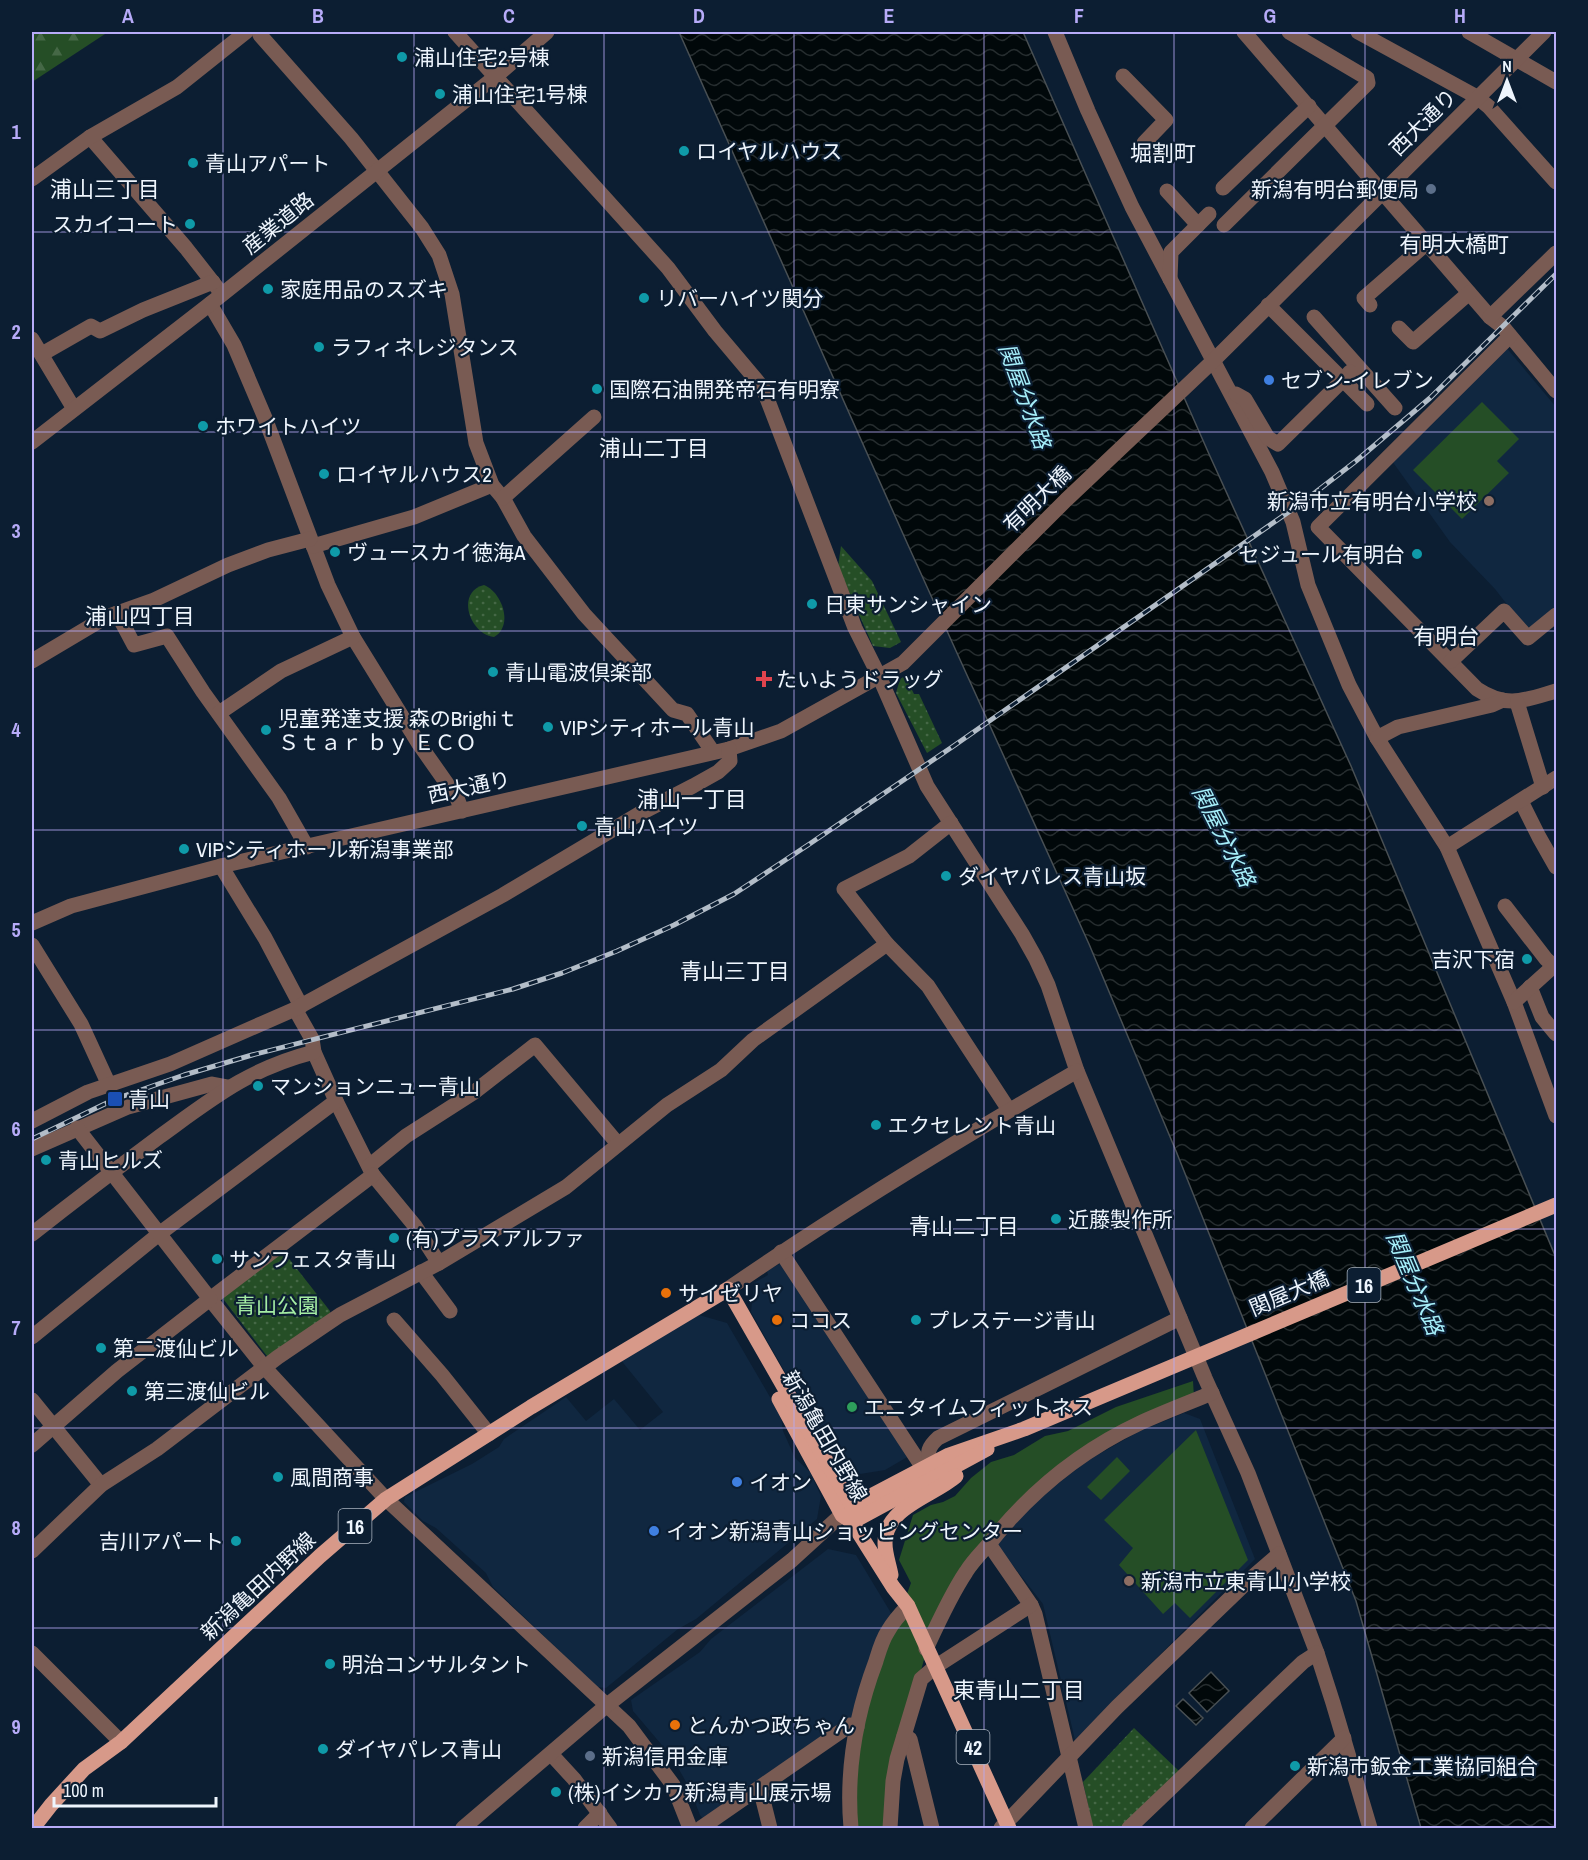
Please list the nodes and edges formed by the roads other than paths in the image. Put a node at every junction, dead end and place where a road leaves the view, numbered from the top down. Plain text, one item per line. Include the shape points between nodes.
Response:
1 (246, 32) edge
2 (259, 32) edge
3 (455, 32) edge
4 (547, 32) edge
5 (1055, 32) edge
6 (1244, 32) edge
7 (1289, 32) edge
8 (1358, 32) edge
9 (1469, 32) edge
10 (1544, 32) edge
11 (1515, 59) junction
12 (1123, 76) dead end
13 (495, 77) junction
14 (1557, 82) edge
15 (1477, 97) junction
16 (1309, 106) junction
17 (1326, 126) junction
18 (90, 137) junction
19 (1144, 142) dead end
20 (376, 171) junction
21 (32, 179) edge
22 (1557, 182) edge
23 (1222, 188) dead end
24 (1167, 191) dead end
25 (1383, 192) junction
26 (1224, 225) dead end
27 (1426, 243) junction
28 (1557, 253) edge
29 (1170, 279) junction
30 (215, 293) junction
31 (1469, 293) junction
32 (1268, 305) junction
33 (1370, 305) dead end
34 (1314, 317) dead end
35 (1490, 317) junction
36 (1399, 328) dead end
37 (1510, 336) junction
38 (32, 339) edge
39 (42, 354) junction
40 (1208, 365) junction
41 (1357, 365) junction
42 (1343, 380) junction
43 (1230, 390) junction
44 (1557, 391) edge
45 (1366, 405) dead end
46 (1395, 408) dead end
47 (74, 409) junction
48 (594, 417) dead end
49 (32, 442) edge
50 (492, 485) junction
51 (503, 498) junction
52 (311, 542) junction
53 (117, 614) junction
54 (1557, 615) edge
55 (353, 637) junction
56 (32, 661) edge
57 (1451, 661) junction
58 (903, 663) joint
59 (879, 676) junction
60 (1557, 692) edge
61 (1510, 701) junction
62 (219, 713) junction
63 (1377, 738) junction
64 (729, 749) junction
65 (713, 752) junction
66 (1557, 778) edge
67 (1543, 787) junction
68 (1521, 801) junction
69 (462, 811) junction
70 (951, 823) junction
71 (307, 847) junction
72 (1447, 847) junction
73 (221, 866) junction
74 (1557, 867) edge
75 (1505, 906) dead end
76 (32, 923) edge
77 (887, 944) junction
78 (32, 945) edge
79 (1556, 966) edge
80 (1530, 987) junction
81 (1514, 1002) junction
82 (298, 1008) junction
83 (1557, 1034) edge
84 (314, 1052) junction
85 (1077, 1071) junction
86 (109, 1085) junction
87 (228, 1087) junction
88 (336, 1101) junction
89 (1009, 1110) junction
90 (1557, 1116) edge
91 (32, 1121) edge
92 (77, 1128) junction
93 (618, 1144) junction
94 (32, 1149) edge
95 (371, 1170) junction
96 (112, 1172) junction
97 (1557, 1205) edge
98 (32, 1234) edge
99 (159, 1234) junction
100 (781, 1252) junction
101 (440, 1263) junction
102 (421, 1272) junction
103 (724, 1291) junction
104 (210, 1299) junction
105 (450, 1311) dead end
106 (1180, 1318) junction
107 (394, 1320) dead end
108 (32, 1337) edge
109 (1171, 1365) joint
110 (265, 1368) junction
111 (1212, 1393) junction
112 (32, 1400) edge
113 (52, 1426) junction
114 (1024, 1429) junction
115 (489, 1434) junction
116 (32, 1445) edge
117 (985, 1450) junction
118 (927, 1466) junction
119 (101, 1485) junction
120 (386, 1499) junction
121 (848, 1514) junction
122 (989, 1544) junction
123 (32, 1551) edge
124 (1279, 1554) junction
125 (894, 1587) junction
126 (1031, 1605) junction
127 (908, 1606) junction
128 (926, 1649) junction
129 (32, 1653) edge
130 (1317, 1653) junction
131 (935, 1667) junction
132 (606, 1706) junction
133 (856, 1727) junction
134 (904, 1736) junction
135 (1344, 1738) junction
136 (121, 1742) junction
137 (551, 1754) junction
138 (1069, 1758) junction
139 (760, 1788) junction
140 (600, 1813) junction
141 (1006, 1827) edge
142 (33, 1828) edge
143 (463, 1828) edge
144 (585, 1828) edge
145 (610, 1828) edge
146 (690, 1828) edge
147 (701, 1828) edge
148 (770, 1828) edge
149 (851, 1828) edge
150 (890, 1828) edge
151 (932, 1828) edge
152 (1086, 1828) edge
153 (1129, 1828) edge
154 (1252, 1828) edge
155 (1369, 1828) edge

1 - 18 street via 177,87
2 - 20 street
3 - 13 street
4 - 13 street, 産業道路
5 - 29 street via 1132,207
6 - 16 street
7 - 17 street via 1367,78 1368,83
8 - 15 street
9 - 11 street
10 - 11 street, 西大通り
11 - 14 street
11 - 15 street, 西大通り
12 - 19 street via 1166,120
13 - 20 street, 産業道路
13 - 59 street via 668,268 763,388 855,628
15 - 22 street
15 - 25 street, 西大通り
16 - 17 street
16 - 23 street
17 - 25 street
17 - 26 street
18 - 21 street
18 - 30 street via 186,248
20 - 30 street, 産業道路
20 - 50 street via 439,255 452,294 476,443
24 - 29 street via 1204,220 1171,252
25 - 27 street
25 - 32 street, 西大通り
27 - 31 street
27 - 33 street via 1364,298
28 - 35 street
29 - 40 street
30 - 39 street via 143,310 100,331 91,326
30 - 47 street, 産業道路
30 - 52 street
31 - 35 street
31 - 36 street via 1413,342
32 - 40 street, 西大通り
32 - 42 street
34 - 41 street
35 - 37 street
37 - 44 street
37 - 57 street via 1318,527
38 - 39 street
39 - 47 street
40 - 43 street
40 - 58 street, 有明大橋 via 961,602
41 - 42 street
41 - 46 street
42 - 43 street via 1278,444 1268,438 1245,399
42 - 45 street
43 - 63 street via 1272,471 1293,522 1308,585 1348,685
47 - 49 street, 産業道路
48 - 51 street
50 - 51 street
50 - 52 street via 414,517
51 - 65 street via 524,536 584,614 674,710 687,714
52 - 53 street via 268,550
52 - 55 street
53 - 56 street
53 - 62 street via 134,645 167,636
54 - 57 street via 1528,638 1504,611
55 - 62 street via 281,670
55 - 69 street
57 - 61 street via 1477,689
58 - 59 street, 西大通り
59 - 64 street, 西大通り via 781,731
59 - 70 street via 927,786
60 - 61 street
61 - 63 street via 1398,727
61 - 67 street
62 - 71 street via 279,798
63 - 72 street
64 - 65 street, 西大通り
64 - 82 street via 730,761 718,772
65 - 69 street, 西大通り
66 - 67 street
67 - 68 street
68 - 72 street
68 - 74 street
69 - 71 street, 西大通り
70 - 77 street via 909,856 844,889
70 - 85 street via 1036,958
71 - 73 street, 西大通り
72 - 81 street
73 - 76 street, 西大通り via 71,906
73 - 82 street via 265,938
75 - 79 street via 1546,959
77 - 89 street via 928,986
77 - 93 street
78 - 86 street via 81,1024
79 - 80 street
80 - 81 street
80 - 83 street via 1542,1017
81 - 90 street
82 - 84 street
82 - 86 street via 170,1064
84 - 87 street via 272,1065
84 - 88 street
85 - 89 street
85 - 106 street
86 - 91 street
87 - 92 street via 212,1083 167,1095
87 - 96 street
88 - 95 street
88 - 99 street
89 - 100 street
92 - 94 street
92 - 96 street
93 - 95 street via 535,1044 473,1093 405,1136
93 - 101 street via 566,1187
95 - 101 street
95 - 104 street
96 - 98 street
96 - 99 street
97 - 109 main road, 関屋大橋 / 16
99 - 104 street
99 - 108 street
100 - 103 street
100 - 118 street
101 - 102 street
102 - 105 street
102 - 110 street via 340,1316
103 - 115 main road, 新潟亀田内野線 / 16
103 - 121 main road, 新潟亀田内野線
104 - 110 street
104 - 113 street
106 - 111 street
106 - 118 street via 938,1438 929,1447
107 - 115 street
109 - 114 main road, 新潟亀田内野線 / 16
110 - 119 street via 158,1449
110 - 120 street
111 - 122 street via 1141,1423 1082,1456 1030,1497
111 - 124 street
112 - 113 street
113 - 116 street
113 - 119 street
114 - 117 main road, 新潟亀田内野線 / 16
114 - 118 main road, 新潟亀田内野線 / 16
115 - 120 main road, 新潟亀田内野線 / 16
117 - 121 main road, 新潟亀田内野線 / 16
117 - 125 main road via 953,1479 904,1510 887,1528 886,1554
118 - 121 main road, 新潟亀田内野線 / 16
119 - 123 street
120 - 132 street
120 - 136 main road, 新潟亀田内野線 / 16
121 - 125 main road, 42
121 - 132 street
122 - 126 street
122 - 128 street via 951,1596
124 - 130 street
124 - 138 street via 1133,1691
125 - 127 main road, 42
126 - 131 street
126 - 138 street
127 - 128 main road, 42
127 - 133 street via 886,1633
128 - 131 main road, 42
129 - 136 street
130 - 135 street
130 - 153 street
131 - 134 street via 921,1679
131 - 141 main road, 42
132 - 137 street
132 - 146 street via 629,1726 673,1785
133 - 139 street via 850,1725
133 - 149 street via 849,1805
134 - 150 street via 893,1781
134 - 151 street via 910,1739
135 - 154 street
135 - 155 street
136 - 142 main road, 新潟亀田内野線 / 16 via 84,1768
137 - 140 street
137 - 143 street
138 - 141 street
138 - 152 street
139 - 147 street
139 - 148 street
140 - 144 street
140 - 145 street

